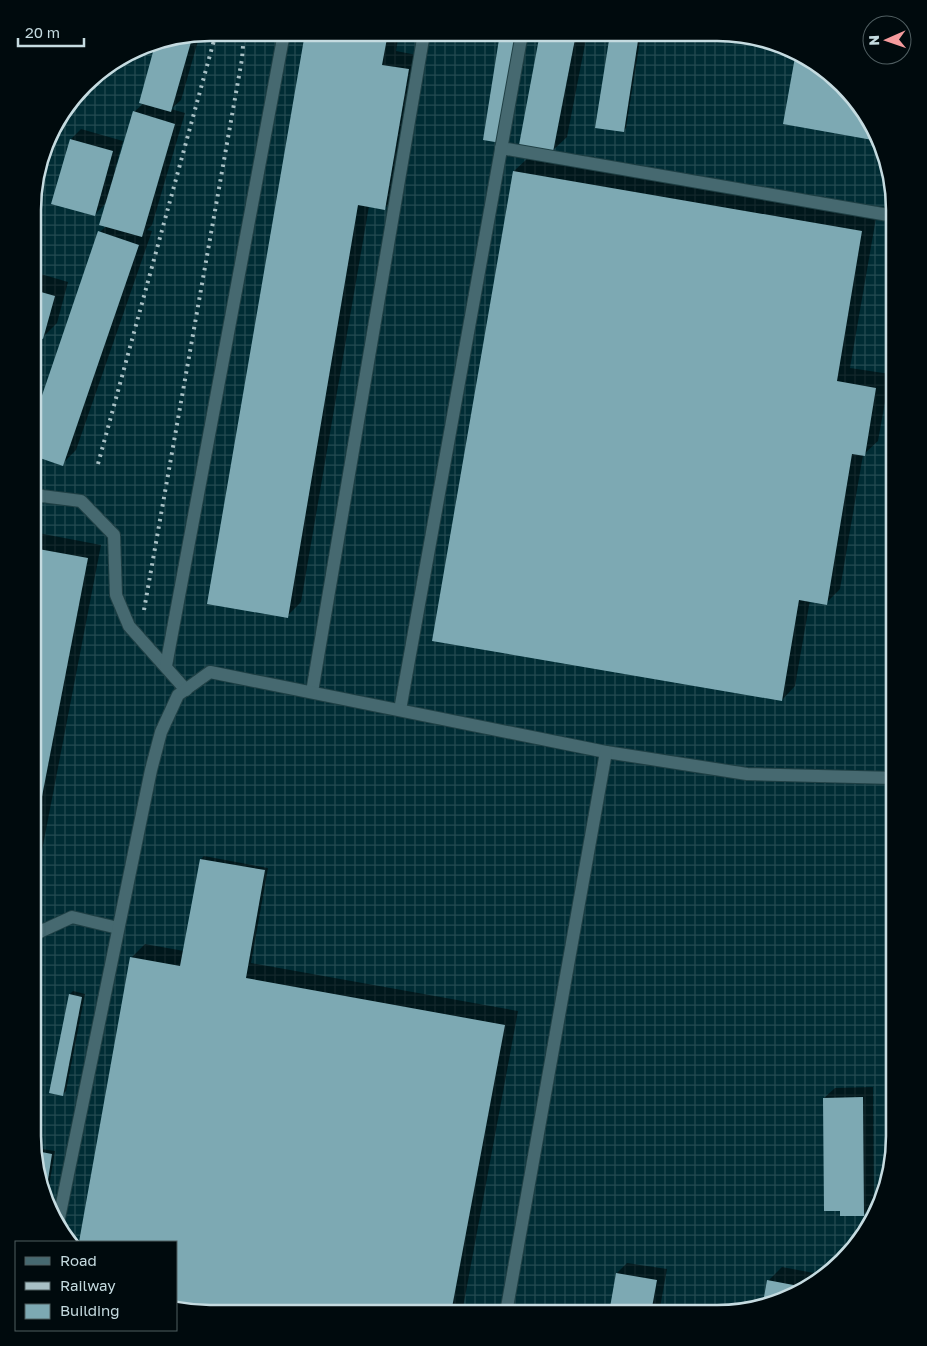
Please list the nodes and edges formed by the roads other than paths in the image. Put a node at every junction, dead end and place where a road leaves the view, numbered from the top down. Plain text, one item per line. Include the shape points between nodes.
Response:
1 (283, 41) edge
2 (423, 41) edge
3 (521, 41) edge
4 (501, 148) junction
5 (886, 215) edge
6 (41, 496) edge
7 (166, 666) junction
8 (186, 690) junction
9 (312, 692) junction
10 (400, 710) junction
11 (606, 752) junction
12 (885, 778) edge
13 (118, 928) junction
14 (41, 931) edge
15 (60, 1213) edge
16 (507, 1305) edge

1 - 7 lane
2 - 9 lane
3 - 4 lane
4 - 5 lane
4 - 10 lane
6 - 7 lane via 82,501 114,535 116,595 129,626
7 - 8 lane
8 - 9 lane via 210,672
8 - 13 lane via 178,695 161,732
9 - 10 lane
10 - 11 lane
11 - 12 lane via 747,774
11 - 16 lane
13 - 14 lane via 72,917
13 - 15 lane

